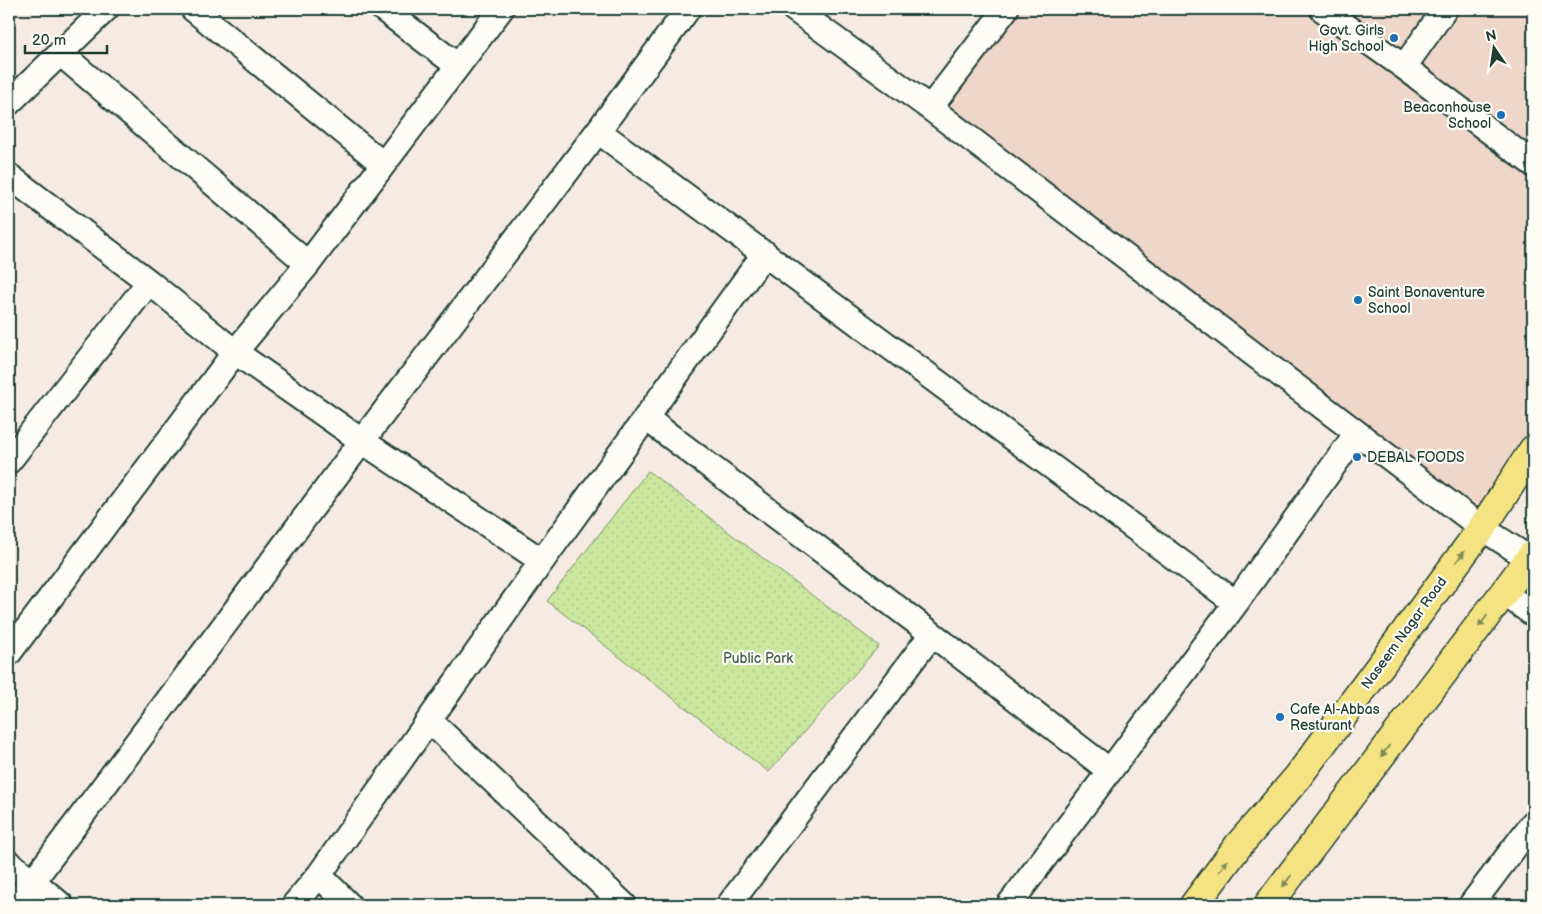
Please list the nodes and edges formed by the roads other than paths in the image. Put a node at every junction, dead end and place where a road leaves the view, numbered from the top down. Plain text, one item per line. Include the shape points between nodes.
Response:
1 (106, 9) edge
2 (193, 9) edge
3 (384, 9) edge
4 (501, 9) edge
5 (688, 9) edge
6 (794, 9) edge
7 (1006, 9) edge
8 (1322, 9) edge
9 (1445, 9) edge
10 (60, 53) junction
11 (458, 66) junction
12 (1404, 67) junction
13 (9, 103) edge
14 (930, 108) junction
15 (598, 130) junction
16 (383, 164) junction
17 (1533, 164) edge
18 (9, 176) edge
19 (765, 253) junction
20 (308, 264) junction
21 (148, 282) junction
22 (235, 352) junction
23 (646, 418) junction
24 (1356, 434) junction
25 (362, 441) junction
26 (1533, 450) edge
27 (9, 461) edge
28 (1482, 528) junction
29 (1532, 557) edge
30 (542, 560) junction
31 (1504, 594) junction
32 (1236, 603) junction
33 (1533, 614) edge
34 (932, 634) junction
35 (9, 653) edge
36 (429, 720) junction
37 (1110, 771) junction
38 (1533, 823) edge
39 (9, 863) edge
40 (319, 875) junction
41 (33, 880) junction
42 (12, 905) edge
43 (61, 905) edge
44 (294, 905) edge
45 (349, 905) edge
46 (624, 905) edge
47 (729, 905) edge
48 (1009, 905) edge
49 (1194, 905) edge
50 (1268, 905) edge
51 (1471, 905) edge

1 - 10 street
2 - 16 street
3 - 11 street
4 - 11 street
5 - 15 street
6 - 14 street
7 - 14 street
8 - 12 street
9 - 12 street
10 - 13 street
10 - 20 street
11 - 16 street
12 - 17 street
14 - 24 street
15 - 19 street
15 - 25 street
16 - 20 street
18 - 21 street
19 - 23 street
19 - 32 street
20 - 22 street
21 - 22 street
21 - 27 street
22 - 25 street
22 - 35 street
23 - 30 street
23 - 34 street
24 - 28 street
24 - 32 street
25 - 30 street
25 - 41 street
26 - 28 main road, Naseem Nagar Road
28 - 29 street
49 -> 28 main road, Naseem Nagar Road via 1238,846 1297,778
29 - 31 main road
30 - 36 street
31 - 33 street
31 -> 50 main road
32 - 37 street
34 - 37 street
34 - 47 street
36 - 40 street
36 - 46 street
37 - 48 street
38 - 51 street
39 - 41 street
40 - 44 street
40 - 45 street
41 - 42 street
41 - 43 street

